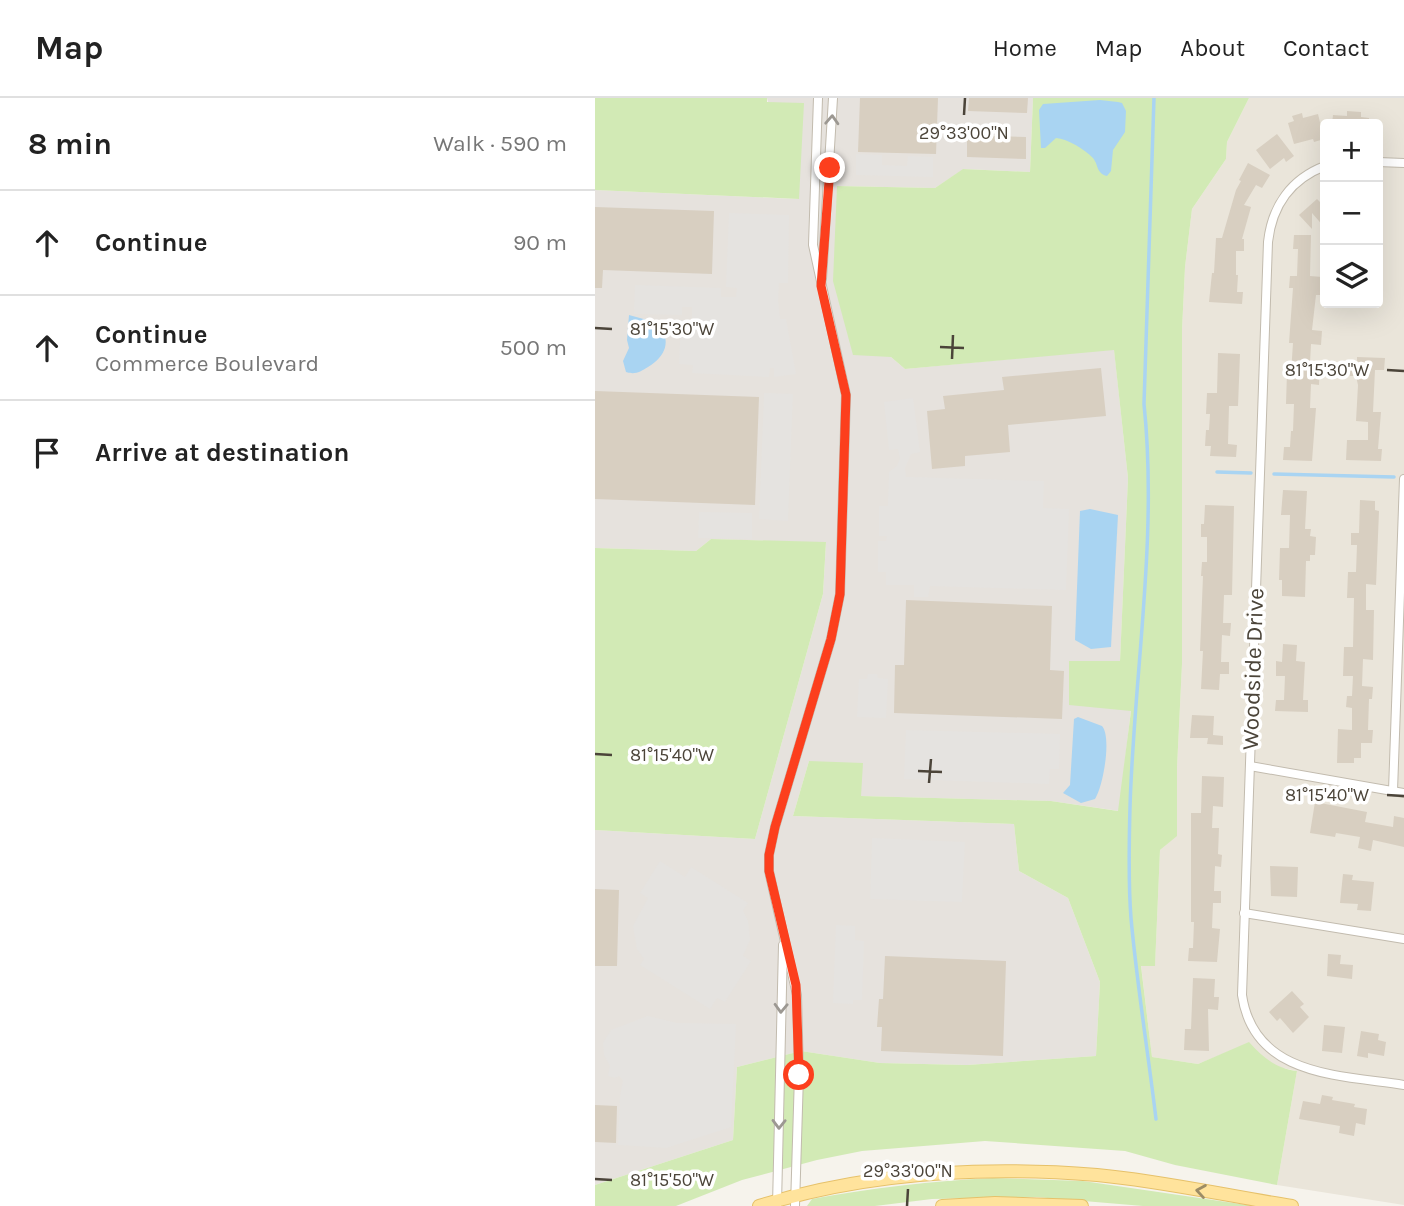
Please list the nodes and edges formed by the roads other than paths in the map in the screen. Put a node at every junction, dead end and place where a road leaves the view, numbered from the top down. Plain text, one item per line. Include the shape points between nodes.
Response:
1 (818, 98) edge
2 (833, 98) edge
3 (1383, 162) edge
4 (1404, 163) edge
5 (1320, 168) edge
6 (821, 286) junction
7 (1404, 479) edge
8 (1249, 766) junction
9 (1393, 791) junction
10 (1404, 793) edge
11 (1244, 913) junction
12 (783, 935) junction
13 (1404, 939) edge
14 (1404, 1084) edge
15 (795, 1201) edge
16 (776, 1203) edge
17 (759, 1206) edge
18 (942, 1206) edge
19 (1082, 1206) edge
20 (1292, 1206) edge

1 - 6 street via 813,236
6 -> 2 street
3 - 4 street
5 - 8 street, Woodside Drive via 1289,190 1269,233
6 - 12 street via 846,395 840,594 769,855
7 - 9 street
8 - 9 street
8 - 11 street, Woodside Drive
9 - 10 street
11 - 13 street
11 - 14 street, Woodside Drive via 1243,1002 1264,1044 1302,1067
12 - 15 street via 796,985 799,1033
12 -> 16 street
15 - 16 main road
20 -> 15 main road via 1100,1175 1001,1171 906,1176
16 - 17 main road
18 - 19 main road

